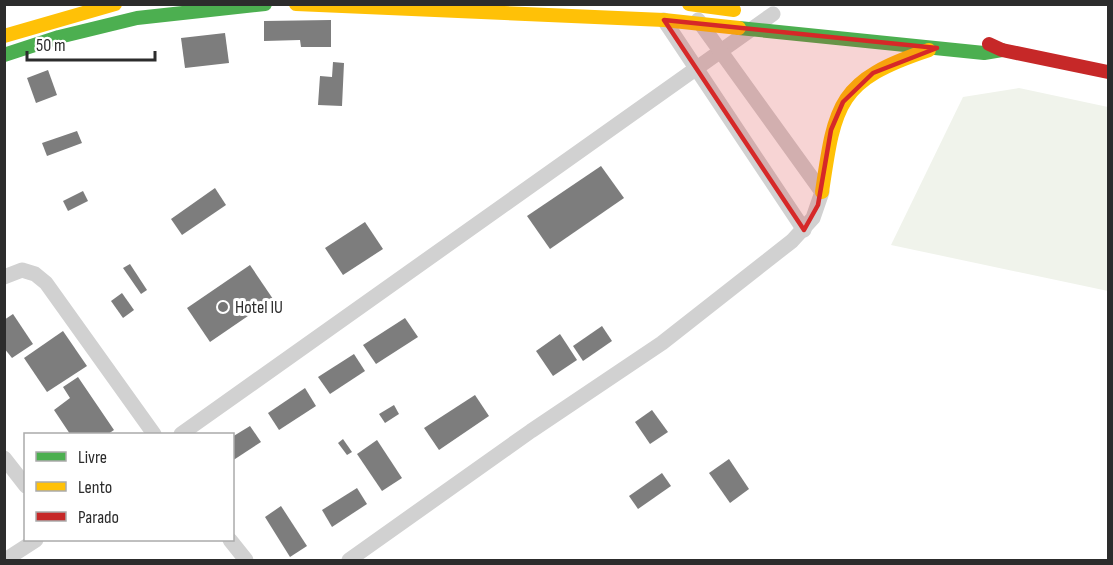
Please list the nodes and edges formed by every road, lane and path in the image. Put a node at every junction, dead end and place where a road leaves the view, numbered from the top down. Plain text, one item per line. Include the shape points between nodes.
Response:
1 (115, 4) edge
2 (265, 4) edge
3 (296, 4) edge
4 (688, 4) edge
5 (431, 7) edge
6 (576, 10) edge
7 (135, 11) edge
8 (779, 15) joint
9 (664, 20) junction
10 (700, 23) junction
11 (755, 28) junction
12 (900, 30) dead end
13 (4, 36) edge
14 (937, 48) junction
15 (1002, 50) junction
16 (721, 53) junction
17 (4, 55) edge
18 (696, 70) junction
19 (1108, 72) edge
20 (822, 192) junction
21 (804, 230) junction
22 (4, 277) edge
23 (153, 433) edge
24 (184, 433) edge
25 (4, 458) edge
26 (24, 483) edge
27 (35, 541) edge
28 (231, 541) edge
29 (5, 561) edge
30 (246, 561) edge
31 (349, 561) edge

1 - 13 main road
2 - 7 main road
3 - 5 main road
4 - 8 main road
4 - 10 street
5 - 6 main road
6 - 9 main road
7 - 17 main road
8 - 11 street
9 - 10 main road
9 - 18 street
10 - 11 main road
10 - 16 street
11 - 14 main road
11 - 16 street
12 - 15 main road via 973,40
14 - 15 main road via 984,53
14 - 20 main road via 895,61 873,73 843,102 831,130
15 - 19 main road
16 - 18 street
16 - 20 street
18 - 21 street
18 - 24 street
20 - 21 street
21 - 31 street via 663,343
22 - 23 street via 22,270 46,283
25 - 26 street
27 - 29 street
28 - 30 street

